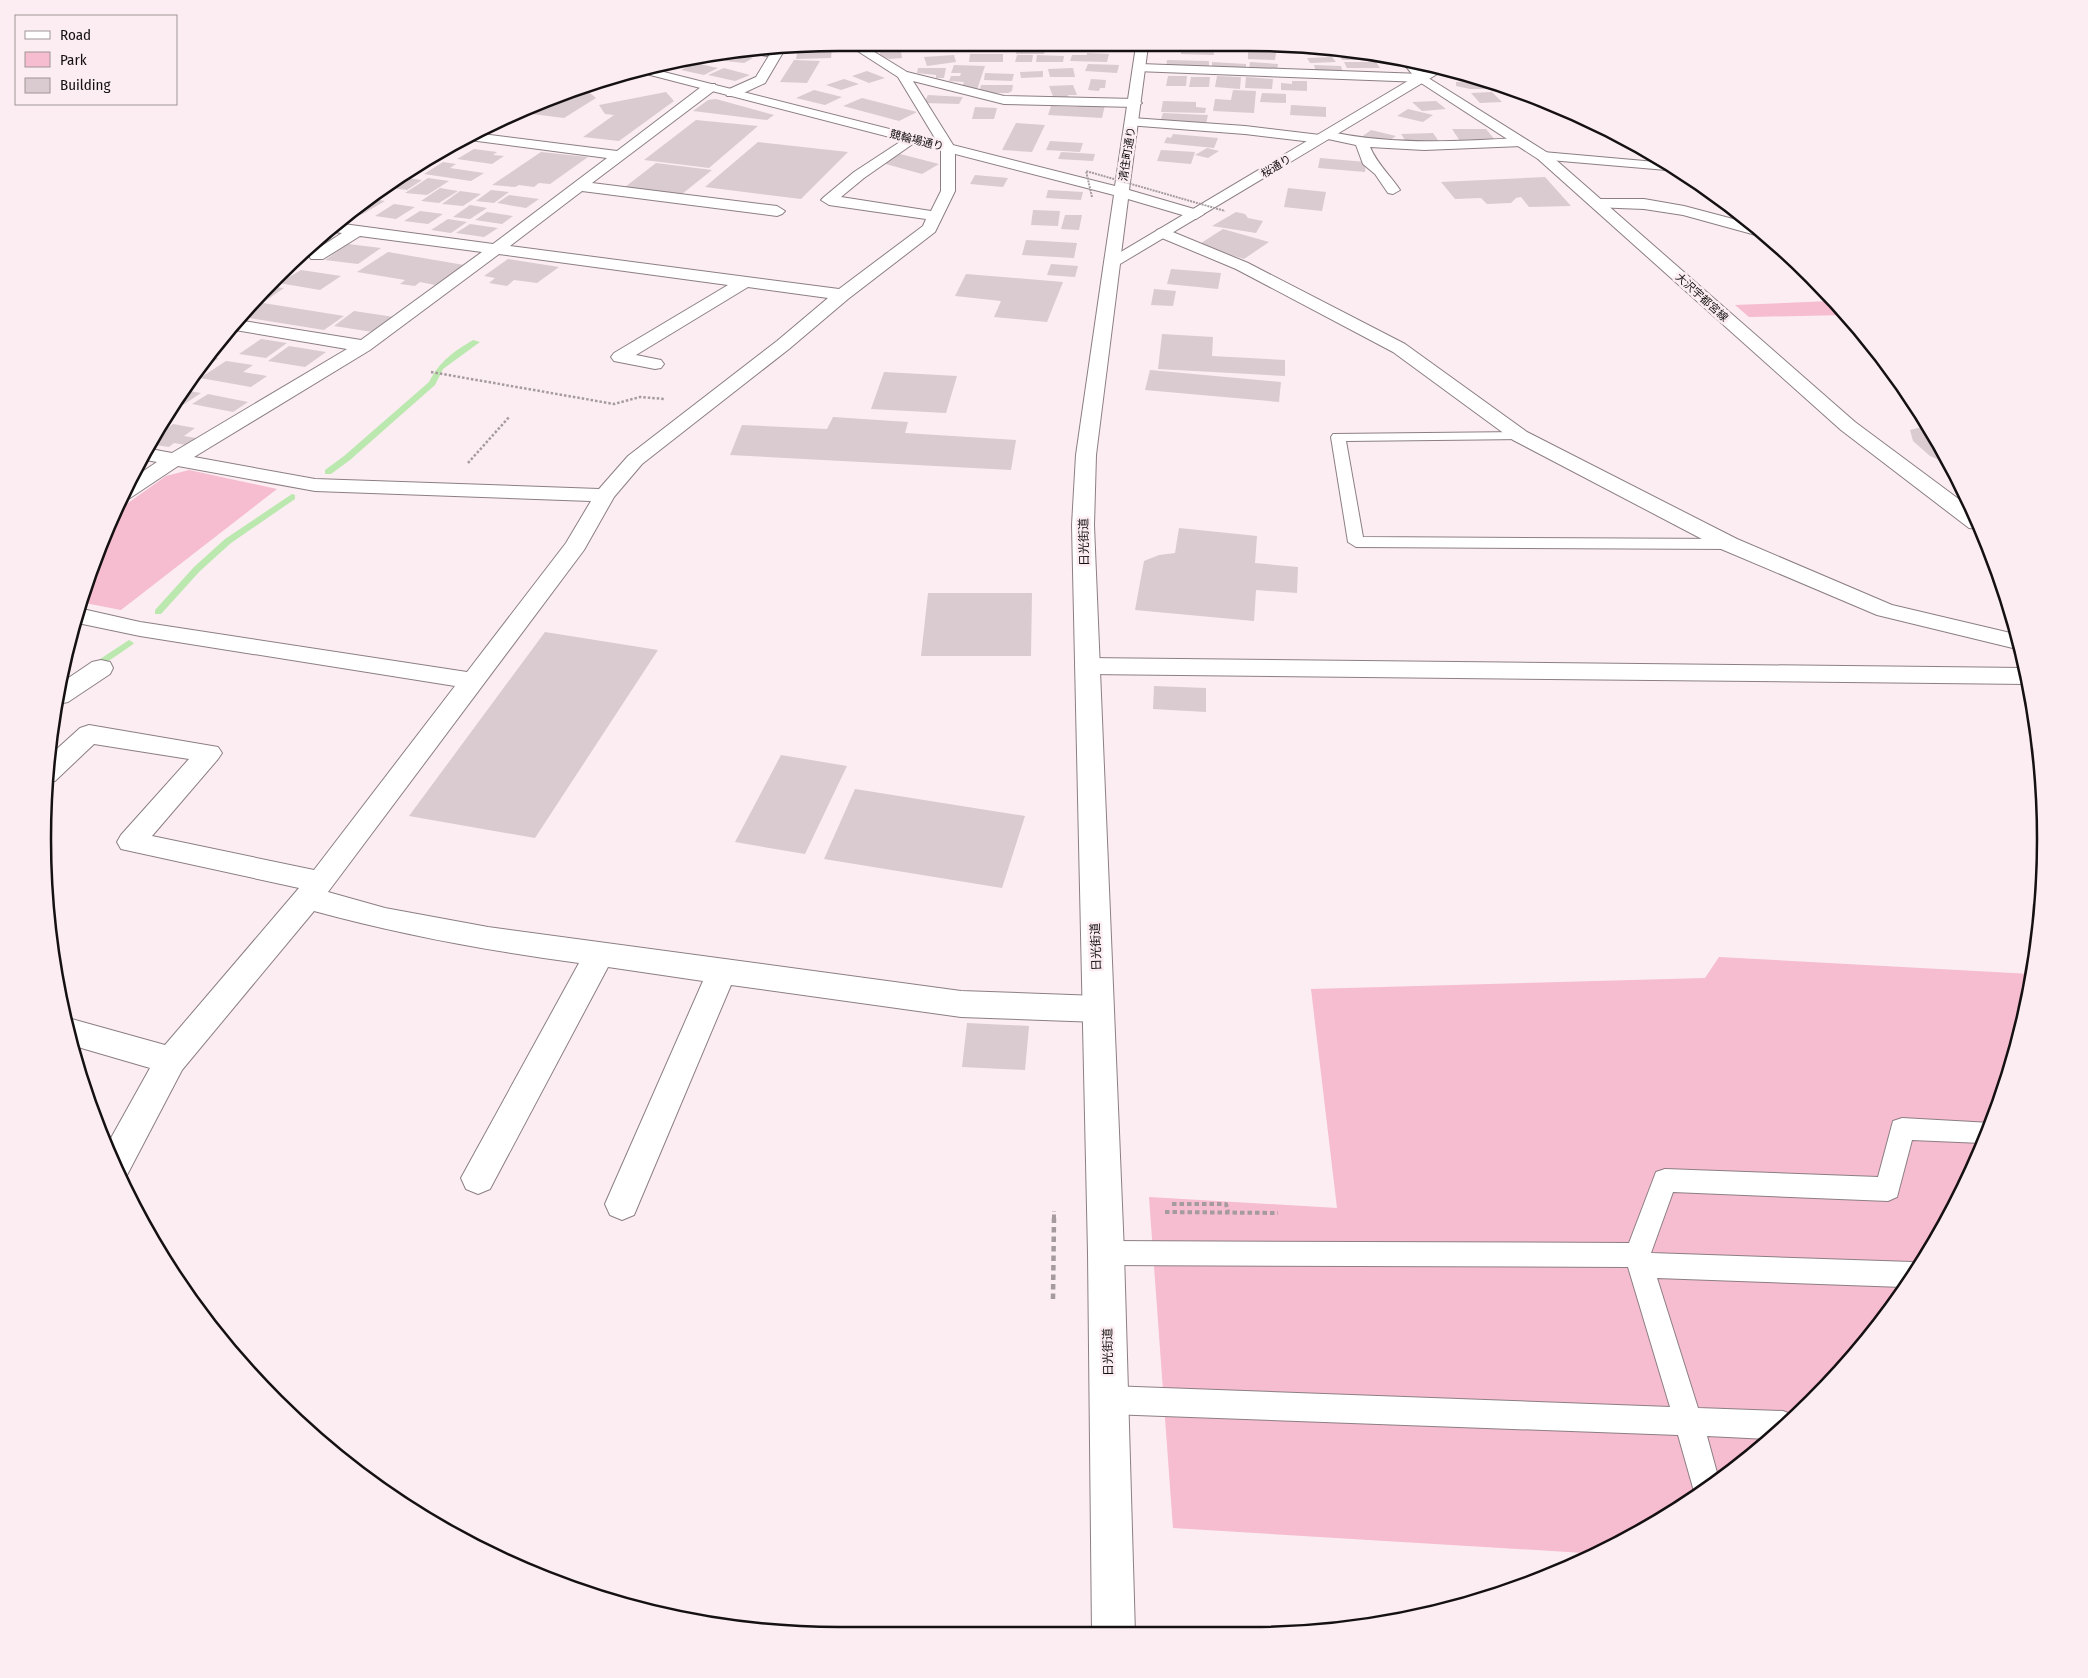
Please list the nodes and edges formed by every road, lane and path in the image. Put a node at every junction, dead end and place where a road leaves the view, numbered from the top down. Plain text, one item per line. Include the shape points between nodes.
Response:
1 (865, 51) edge
2 (1142, 51) edge
3 (776, 54) edge
4 (1140, 68) junction
5 (1413, 68) edge
6 (654, 73) edge
7 (1431, 73) edge
8 (903, 75) junction
9 (1422, 78) junction
10 (710, 87) junction
11 (732, 93) junction
12 (1135, 103) junction
13 (1132, 122) junction
14 (1324, 137) junction
15 (481, 138) edge
16 (912, 138) junction
17 (1522, 142) junction
18 (1362, 144) junction
19 (948, 148) junction
20 (618, 155) junction
21 (1543, 156) junction
22 (1659, 167) edge
23 (578, 186) junction
24 (1393, 190) dead end
25 (1122, 192) junction
26 (1092, 197) dead end
27 (1598, 204) junction
28 (776, 211) dead end
29 (1225, 211) dead end
30 (1196, 214) junction
31 (936, 216) junction
32 (1744, 227) edge
33 (342, 229) edge
34 (356, 231) junction
35 (1162, 234) junction
36 (494, 250) junction
37 (318, 256) dead end
38 (1112, 262) junction
39 (745, 282) junction
40 (842, 295) junction
41 (242, 326) edge
42 (364, 346) junction
43 (655, 364) dead end
44 (430, 372) dead end
45 (702, 408) junction
46 (510, 416) dead end
47 (1520, 436) junction
48 (151, 456) edge
49 (174, 460) junction
50 (135, 486) edge
51 (444, 490) junction
52 (605, 495) junction
53 (1967, 515) edge
54 (1729, 544) junction
55 (84, 617) edge
56 (2011, 641) edge
57 (1087, 666) junction
58 (101, 668) dead end
59 (2020, 676) edge
60 (473, 681) junction
61 (65, 692) edge
62 (55, 766) edge
63 (314, 890) junction
64 (600, 954) junction
65 (722, 971) junction
66 (1098, 1009) junction
67 (76, 1033) edge
68 (171, 1060) junction
69 (1980, 1132) edge
70 (119, 1157) edge
71 (478, 1178) dead end
72 (622, 1204) dead end
73 (1172, 1204) dead end
74 (1054, 1211) dead end
75 (1165, 1212) dead end
76 (1228, 1212) junction
77 (1278, 1213) dead end
78 (1106, 1253) junction
79 (1639, 1260) junction
80 (1905, 1275) edge
81 (1053, 1299) dead end
82 (1110, 1400) junction
83 (1688, 1420) junction
84 (1775, 1425) edge
85 (1704, 1482) edge
86 (1114, 1627) edge

1 - 8 main road
2 - 4 main road, 清住町通り
3 - 11 main road via 761,80
4 - 9 main road
4 - 12 main road, 清住町通り
5 - 9 main road, 大沢宇都宮線
6 - 10 main road, 競輪場通り
7 - 9 main road, 桜通り
8 - 12 main road via 1004,100
8 - 19 main road
9 - 14 main road, 桜通り
9 - 17 main road, 大沢宇都宮線
10 - 11 main road, 競輪場通り
10 - 20 main road
11 - 16 main road, 競輪場通り
12 - 13 main road, 清住町通り
13 - 14 main road
13 - 25 main road, 清住町通り
14 - 18 main road
14 - 30 main road, 桜通り
15 - 20 main road
16 - 19 main road, 競輪場通り
16 - 31 main road via 829,200
17 - 18 main road via 1403,146
17 - 21 main road, 大沢宇都宮線
18 - 24 main road via 1370,164 1380,171
19 - 25 main road, 競輪場通り
19 - 31 main road via 948,191
20 - 23 main road
21 - 22 main road
21 - 27 main road, 大沢宇都宮線
23 - 28 main road
23 - 36 main road
25 - 30 main road, 競輪場通り
25 - 38 main road, 清住町通り
26 - 29 path, bridge via 1086,171
27 - 32 main road via 1644,204
27 - 53 main road, 大沢宇都宮線 via 1848,426
30 - 35 main road, 桜通り
31 - 40 main road via 930,229
33 - 34 main road
34 - 36 main road
34 - 37 main road
35 - 38 main road, 桜通り
35 - 47 main road via 1242,266 1399,348
36 - 39 main road
36 - 42 main road
38 - 57 main road, 日光街道 via 1085,464 1083,526
39 - 40 main road
39 - 43 main road via 620,357
40 - 45 main road
41 - 42 main road
42 - 49 main road
44 - 45 path via 614,404 640,397 674,400
45 - 52 main road via 635,460
46 - 51 path
47 - 54 main road
47 - 54 lane via 1338,437 1356,542
48 - 49 main road
49 - 50 main road
49 - 51 main road via 315,485
51 - 52 main road
52 - 60 main road via 576,545
54 - 56 main road via 1885,610
55 - 60 main road via 140,629
57 - 59 main road
57 - 66 main road, 日光街道
58 - 61 main road
60 - 63 main road
62 - 63 main road via 89,734 209,753 131,842
63 - 64 main road via 414,925
63 - 68 main road
64 - 65 main road
64 - 71 main road
65 - 66 main road via 961,1004
65 - 72 main road
66 - 78 main road, 日光街道
67 - 68 main road
68 - 70 main road
69 - 79 lane via 1902,1130 1888,1188 1665,1180
73 - 76 path via 1226,1204
74 - 81 path
75 - 76 path
76 - 77 path
78 - 79 lane
78 - 82 main road, 日光街道
79 - 80 lane
79 - 83 lane
82 - 83 lane
82 - 86 main road, 日光街道
83 - 84 lane
83 - 85 lane

